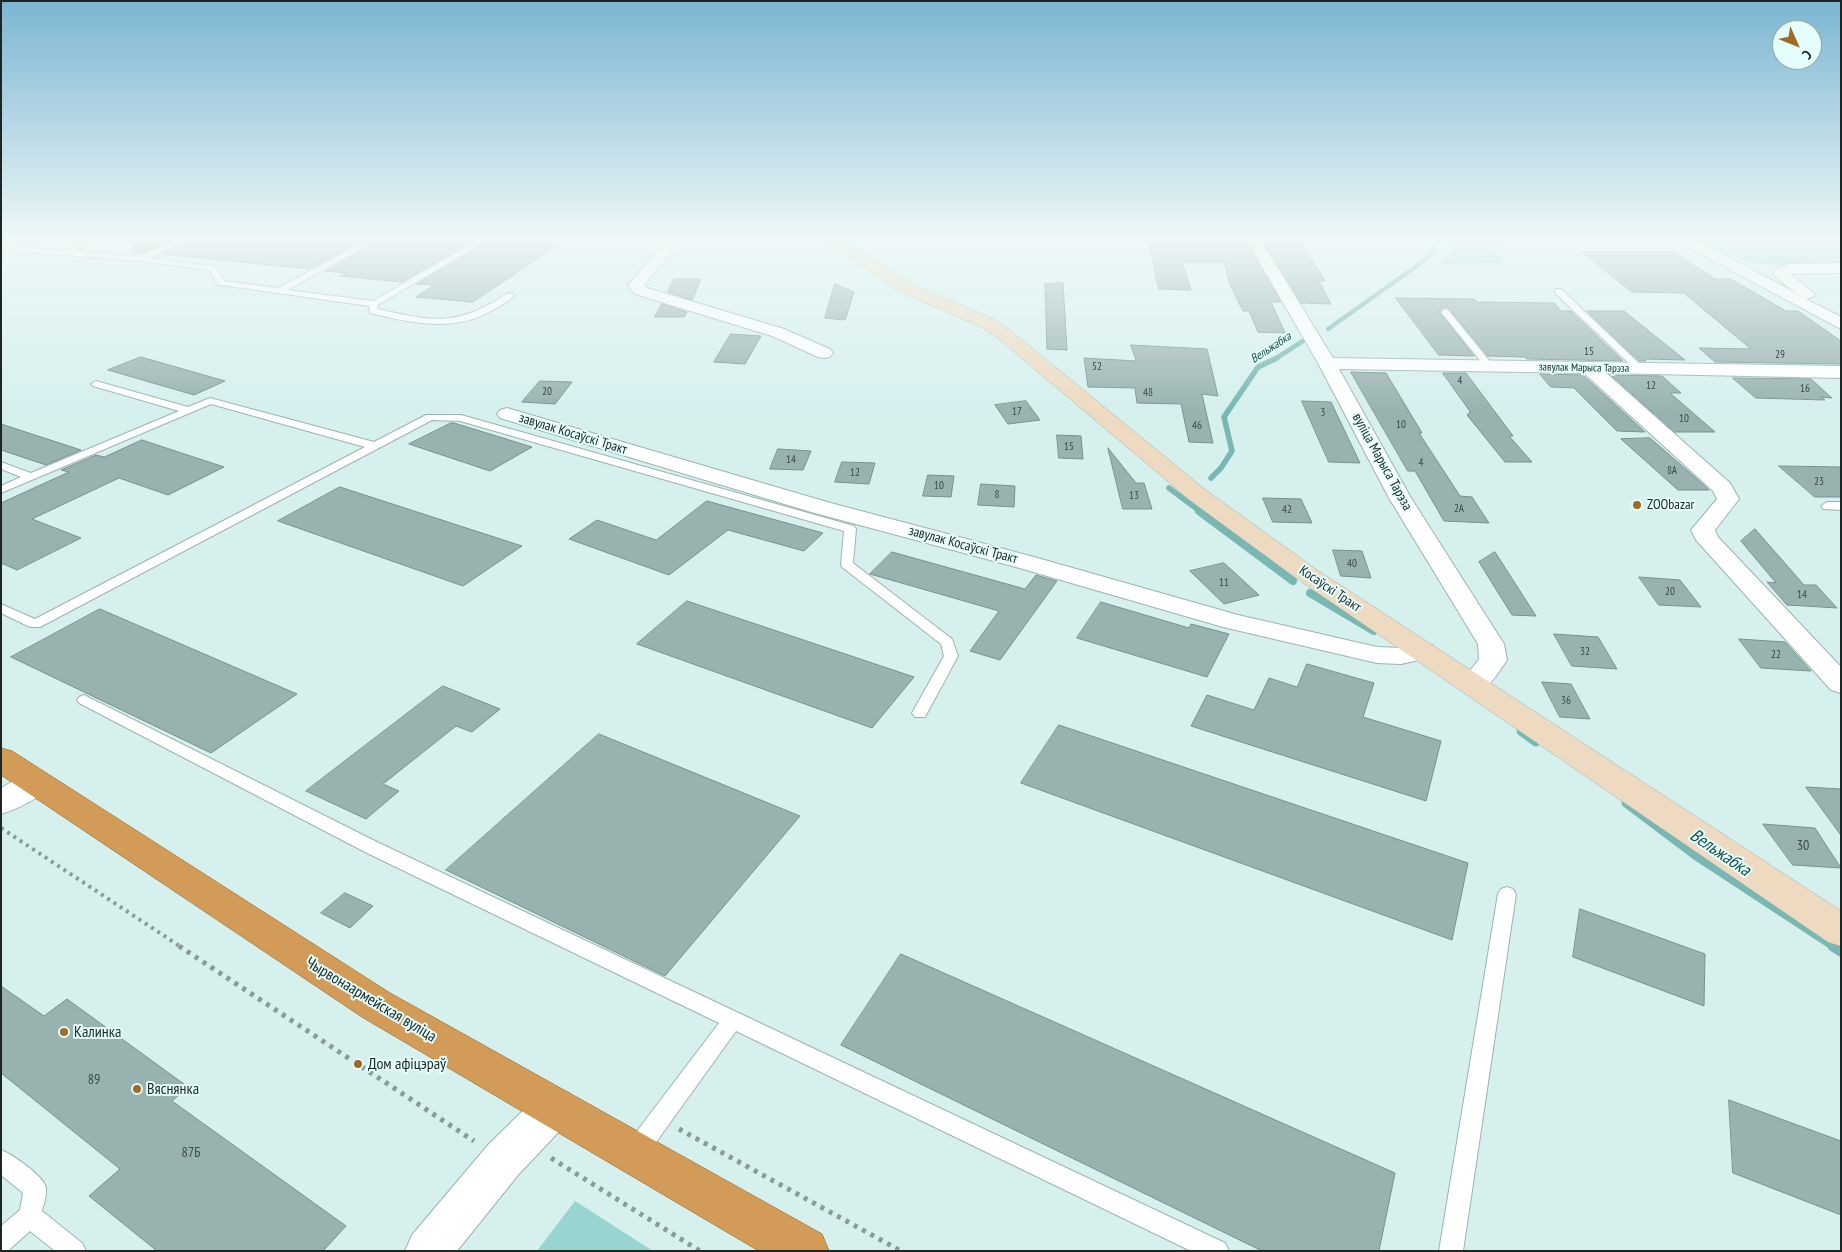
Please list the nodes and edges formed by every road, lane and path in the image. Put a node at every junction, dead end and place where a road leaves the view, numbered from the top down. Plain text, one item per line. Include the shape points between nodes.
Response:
1 (311, 295) edge
2 (389, 295) edge
3 (655, 295) edge
4 (923, 295) edge
5 (1287, 295) edge
6 (1563, 295) edge
7 (1789, 295) edge
8 (1808, 295) edge
9 (511, 296) dead end
10 (374, 304) junction
11 (1445, 312) dead end
12 (1835, 320) edge
13 (824, 353) dead end
14 (1327, 363) junction
15 (1489, 366) junction
16 (1589, 368) junction
17 (1640, 369) junction
18 (1841, 372) edge
19 (96, 384) dead end
20 (188, 410) junction
21 (507, 414) dead end
22 (375, 446) junction
23 (1, 465) edge
24 (31, 478) junction
25 (1, 490) edge
26 (1827, 506) dead end
27 (1841, 506) edge
28 (1, 608) edge
29 (1422, 651) junction
30 (1841, 684) edge
31 (1473, 685) junction
32 (84, 700) dead end
33 (920, 713) dead end
34 (1, 759) edge
35 (36, 782) junction
36 (1, 803) edge
37 (1, 828) edge
38 (1507, 894) dead end
39 (1841, 931) edge
40 (733, 1020) junction
41 (555, 1106) junction
42 (659, 1118) junction
43 (513, 1150) junction
44 (634, 1152) junction
45 (1, 1161) edge
46 (30, 1216) junction
47 (1, 1242) edge
48 (74, 1251) edge
49 (428, 1251) edge
50 (700, 1251) edge
51 (805, 1251) edge
52 (901, 1251) edge
53 (1217, 1251) edge
54 (1451, 1251) edge

1 - 10 lane
2 - 10 lane
3 - 13 street via 768,328
4 - 29 main road, Косаўскі Тракт via 987,323 1004,335 1199,496 1308,575
5 - 14 street, вуліца Марыса Тарэза
6 - 17 lane
7 - 12 street
8 - 12 street
9 - 10 lane via 462,320 430,322 373,311
11 - 15 lane
14 - 15 street, завулак Марыса Тарэза
14 - 31 street, вуліца Марыса Тарэза via 1400,498 1492,644 1494,660
15 - 16 street, завулак Марыса Тарэза
16 - 17 street, завулак Марыса Тарэза
16 - 30 street via 1722,488 1728,499 1703,530 1708,540
17 - 18 street, завулак Марыса Тарэза
19 - 20 lane
20 - 22 lane via 210,401 220,402
20 - 24 lane
21 - 29 street, завулак Косаўскі Тракт via 819,507 1232,621 1377,655 1400,656
22 - 28 lane via 35,624
22 - 33 lane via 430,418 461,418 850,529 847,564 947,642 951,656
23 - 24 lane
24 - 25 lane
26 - 27 lane
29 - 31 main road, Косаўскі Тракт
31 - 39 main road, Косаўскі Тракт
32 - 40 lane via 373,848
34 - 35 highway, Чырвонаармейская вуліца
35 - 36 street
35 - 41 highway, Чырвонаармейская вуліца via 376,1005
37 - 43 path
38 - 54 lane
40 - 42 lane
40 - 53 lane
41 - 43 street
41 - 44 highway, Чырвонаармейская вуліца
42 - 44 lane
42 - 52 path
43 - 49 street
43 - 50 path
44 - 51 highway, Чырвонаармейская вуліца
45 - 46 lane via 35,1188
46 - 47 lane
46 - 48 lane

